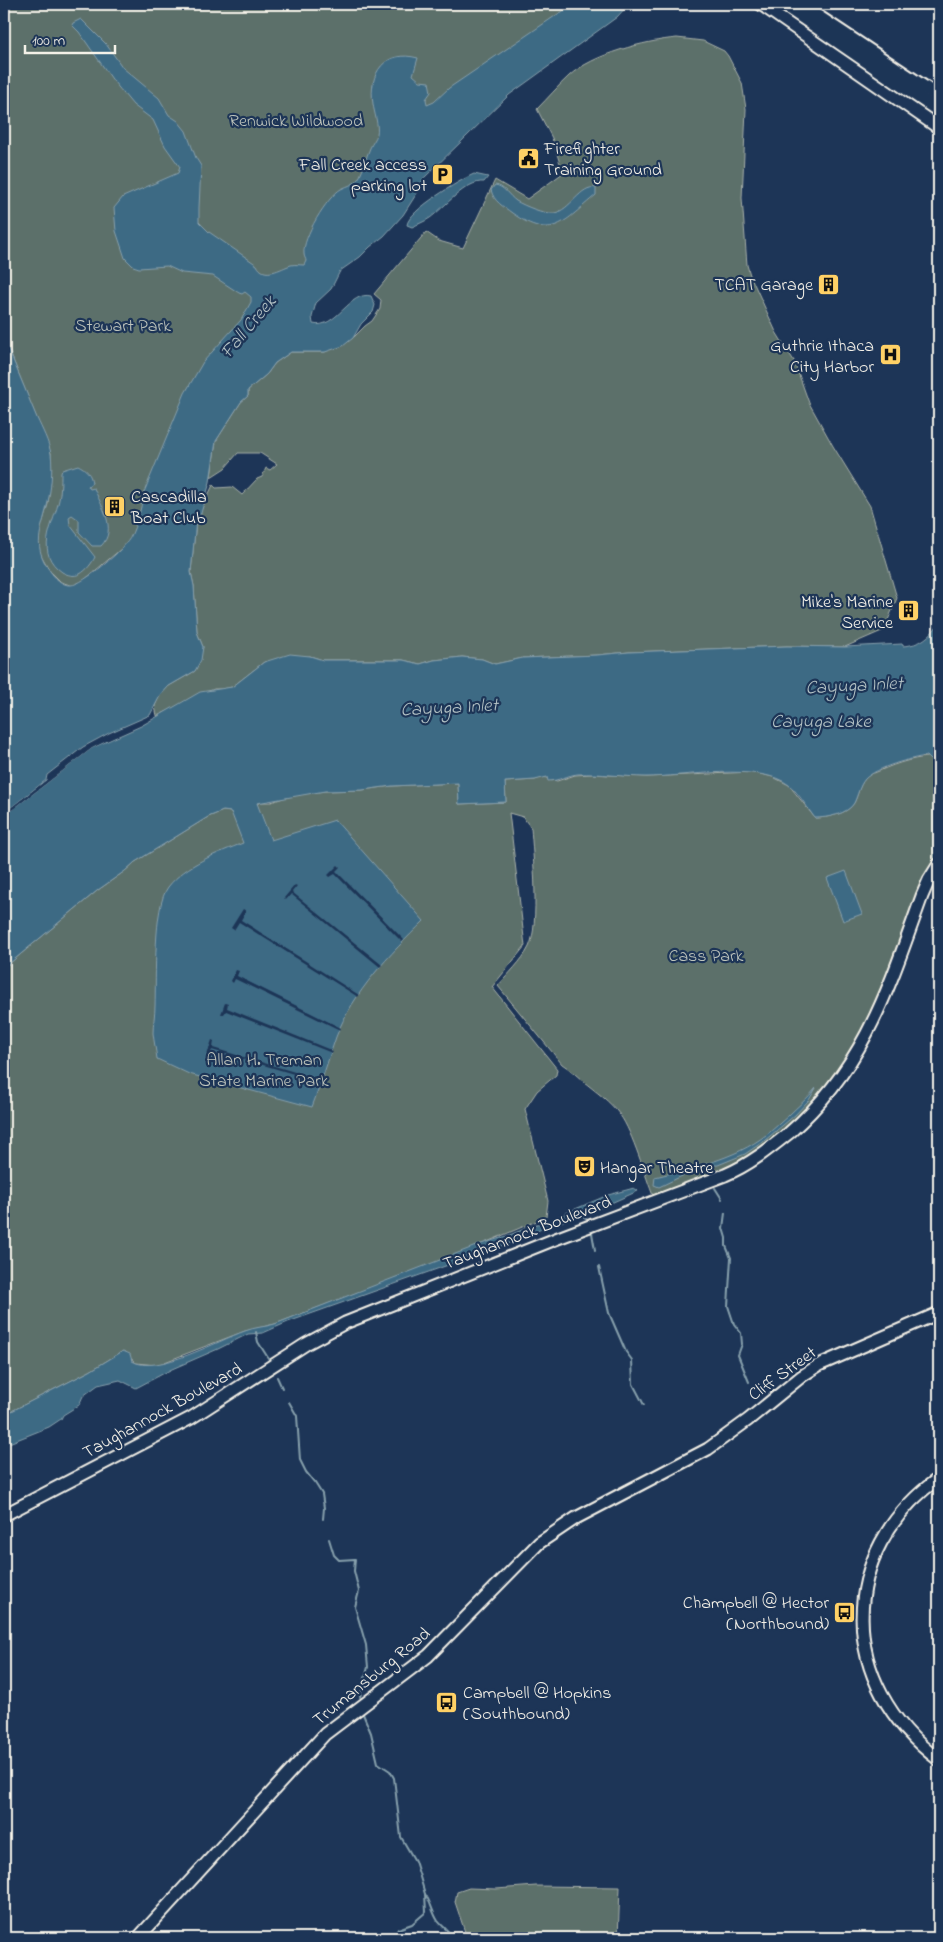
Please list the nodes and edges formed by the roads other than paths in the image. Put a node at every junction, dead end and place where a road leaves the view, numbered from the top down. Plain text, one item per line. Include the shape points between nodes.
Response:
1 (783, 4) edge
2 (799, 4) edge
3 (939, 97) edge
4 (939, 110) edge
5 (939, 864) edge
6 (939, 1313) edge
7 (655, 1478) joint
8 (939, 1478) edge
9 (4, 1515) edge
10 (939, 1760) edge
11 (138, 1938) edge

1 - 4 highway
2 - 3 highway
5 - 9 main road, Taughannock Boulevard via 922,896 883,1002 858,1052 812,1110 761,1155 725,1175 335,1327 191,1418
6 - 7 main road, Cliff Street via 820,1364 730,1434
7 - 11 main road, Trumansburg Road via 576,1518 539,1543 428,1656 318,1741
8 - 10 main road via 900,1514 884,1538 869,1572 862,1634 868,1662 881,1695 906,1731

